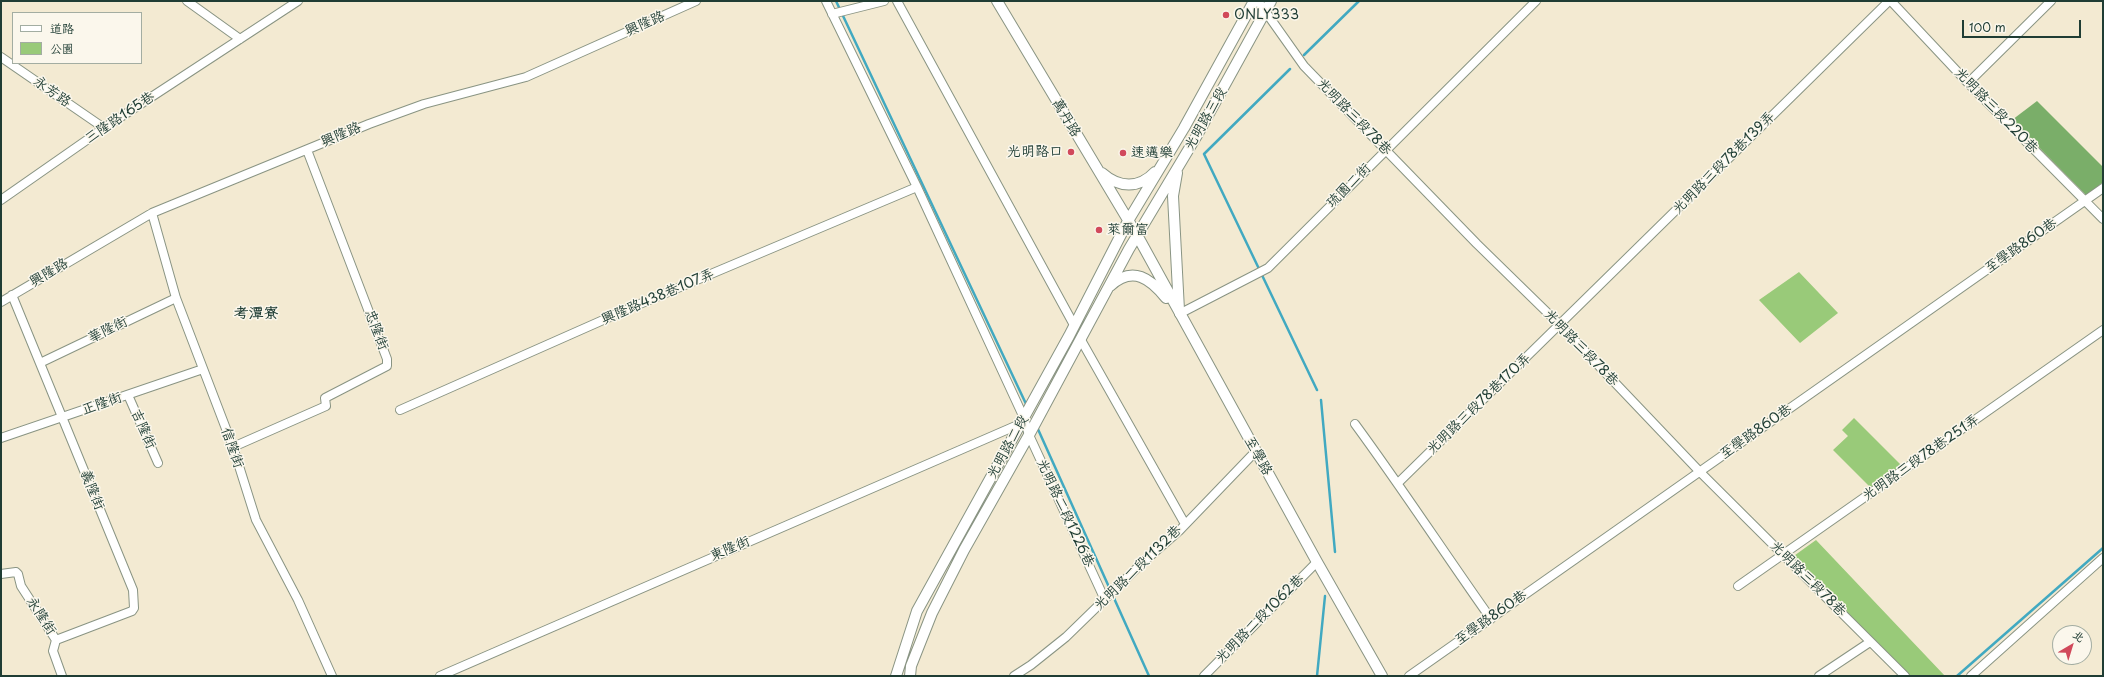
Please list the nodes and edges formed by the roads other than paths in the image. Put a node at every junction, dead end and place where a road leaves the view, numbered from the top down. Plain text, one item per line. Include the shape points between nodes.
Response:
1 (187, 1) edge
2 (298, 1) edge
3 (696, 1) edge
4 (826, 1) edge
5 (884, 1) edge
6 (897, 1) edge
7 (998, 1) edge
8 (1254, 1) edge
9 (1258, 1) edge
10 (1271, 1) edge
11 (1536, 1) edge
12 (1890, 1) edge
13 (2051, 1) edge
14 (838, 12) junction
15 (1265, 13) junction
16 (240, 39) junction
17 (1, 57) edge
18 (1968, 83) junction
19 (104, 128) junction
20 (307, 150) junction
21 (1385, 150) junction
22 (1164, 161) junction
23 (1178, 166) junction
24 (1096, 168) junction
25 (917, 187) junction
26 (2103, 188) edge
27 (1, 200) edge
28 (2086, 202) junction
29 (152, 212) junction
30 (2103, 219) edge
31 (1128, 221) junction
32 (1137, 235) junction
33 (1108, 288) junction
34 (12, 295) junction
35 (176, 298) junction
36 (1, 302) edge
37 (1179, 314) junction
38 (1074, 325) junction
39 (1560, 325) junction
40 (2103, 330) edge
41 (1081, 340) junction
42 (40, 363) junction
43 (203, 369) junction
44 (128, 395) junction
45 (400, 410) dead end
46 (62, 418) junction
47 (1355, 424) dead end
48 (1025, 426) junction
49 (1, 438) edge
50 (233, 447) junction
51 (1256, 452) junction
52 (158, 463) dead end
53 (1700, 472) junction
54 (1398, 483) junction
55 (1185, 524) junction
56 (1783, 554) junction
57 (2103, 558) edge
58 (1317, 562) junction
59 (1, 574) edge
60 (1738, 586) dead end
61 (1105, 600) junction
62 (1491, 618) junction
63 (56, 640) junction
64 (1870, 642) junction
65 (62, 676) edge
66 (332, 676) edge
67 (440, 676) edge
68 (896, 676) edge
69 (910, 676) edge
70 (1014, 676) edge
71 (1204, 676) edge
72 (1382, 676) edge
73 (1409, 676) edge
74 (1819, 676) edge
75 (1904, 676) edge
76 (1971, 676) edge

1 - 16 street
2 - 16 street
3 - 20 street, 興隆路 via 526,77 424,104
4 - 14 street, 光明路二段1226巷
5 - 14 street
6 - 38 street
7 - 24 street, 萬丹路
8 - 22 street, 光明路三段
9 - 15 street, 光明路三段78巷
10 - 15 street, 光明路三段
11 - 21 street, 琉園二街
12 - 18 street, 光明路三段220巷
12 - 39 street, 光明路三段78巷139弄
13 - 18 street
14 - 25 street, 光明路二段1226巷
15 - 21 street, 光明路三段78巷 via 1304,66
15 - 23 street, 光明路三段
16 - 19 street, 三隆路165巷
17 - 19 street, 永芳路
18 - 28 street, 光明路三段220巷
19 - 27 street, 三隆路165巷
20 - 29 street, 興隆路
20 - 50 street, 忠隆街 via 387,359 387,366 325,398 326,406
21 - 37 street, 琉園二街 via 1268,268
21 - 39 street, 光明路三段78巷
22 - 24 street via 1152,175 1138,183 1124,186 1110,180
22 - 31 street, 光明路三段
23 - 32 street, 光明路三段
23 - 37 street via 1173,196
24 - 31 street, 萬丹路
25 - 45 street, 興隆路438巷107弄 via 628,309
25 - 48 street, 光明路二段1226巷
26 - 28 street, 至學路860巷
28 - 30 street, 光明路三段220巷
28 - 53 street, 至學路860巷
29 - 34 street, 興隆路
29 - 35 street, 信隆街
31 - 32 street, 萬丹路
31 - 38 street, 光明路二段
32 - 33 street, 光明路二段
32 - 37 street, 至學路
33 - 37 street via 1124,278 1136,276 1149,279
33 - 41 street, 光明路二段
34 - 36 street, 興隆路
34 - 42 street, 義隆街
35 - 42 street, 華隆街
35 - 43 street, 信隆街
37 - 51 street, 至學路
38 - 48 street, 光明路二段
39 - 53 street, 光明路三段78巷
39 - 54 street, 光明路三段78巷170弄
40 - 56 street, 光明路三段78巷251弄
41 - 48 street, 光明路二段
41 - 55 street
42 - 46 street, 義隆街
43 - 44 street, 正隆街
43 - 50 street, 信隆街
44 - 46 street, 正隆街
44 - 52 street, 吉隆街
46 - 49 street, 正隆街
46 - 63 street, 義隆街 via 132,590 134,608 132,611
47 - 54 street
48 - 61 street, 光明路二段1226巷
48 - 67 street, 東隆街
48 - 68 street, 光明路二段 via 917,611
48 - 69 street, 光明路二段 via 932,613 911,666
50 - 66 street, 信隆街 via 256,520 298,600
51 - 55 street, 光明路二段1132巷
51 - 58 street, 至學路
53 - 56 street, 光明路三段78巷
53 - 62 street, 至學路860巷
54 - 62 street
55 - 61 street, 光明路二段1132巷
56 - 60 street, 光明路三段78巷251弄
56 - 64 street, 光明路三段78巷
57 - 76 street
58 - 71 street, 光明路二段1062巷
58 - 72 street, 至學路
59 - 63 street, 永隆街 via 18,574 21,586
61 - 70 street, 光明路二段1132巷 via 1066,637
62 - 73 street, 至學路860巷
63 - 65 street, 永隆街 via 53,651
64 - 74 street
64 - 75 street, 光明路三段78巷

